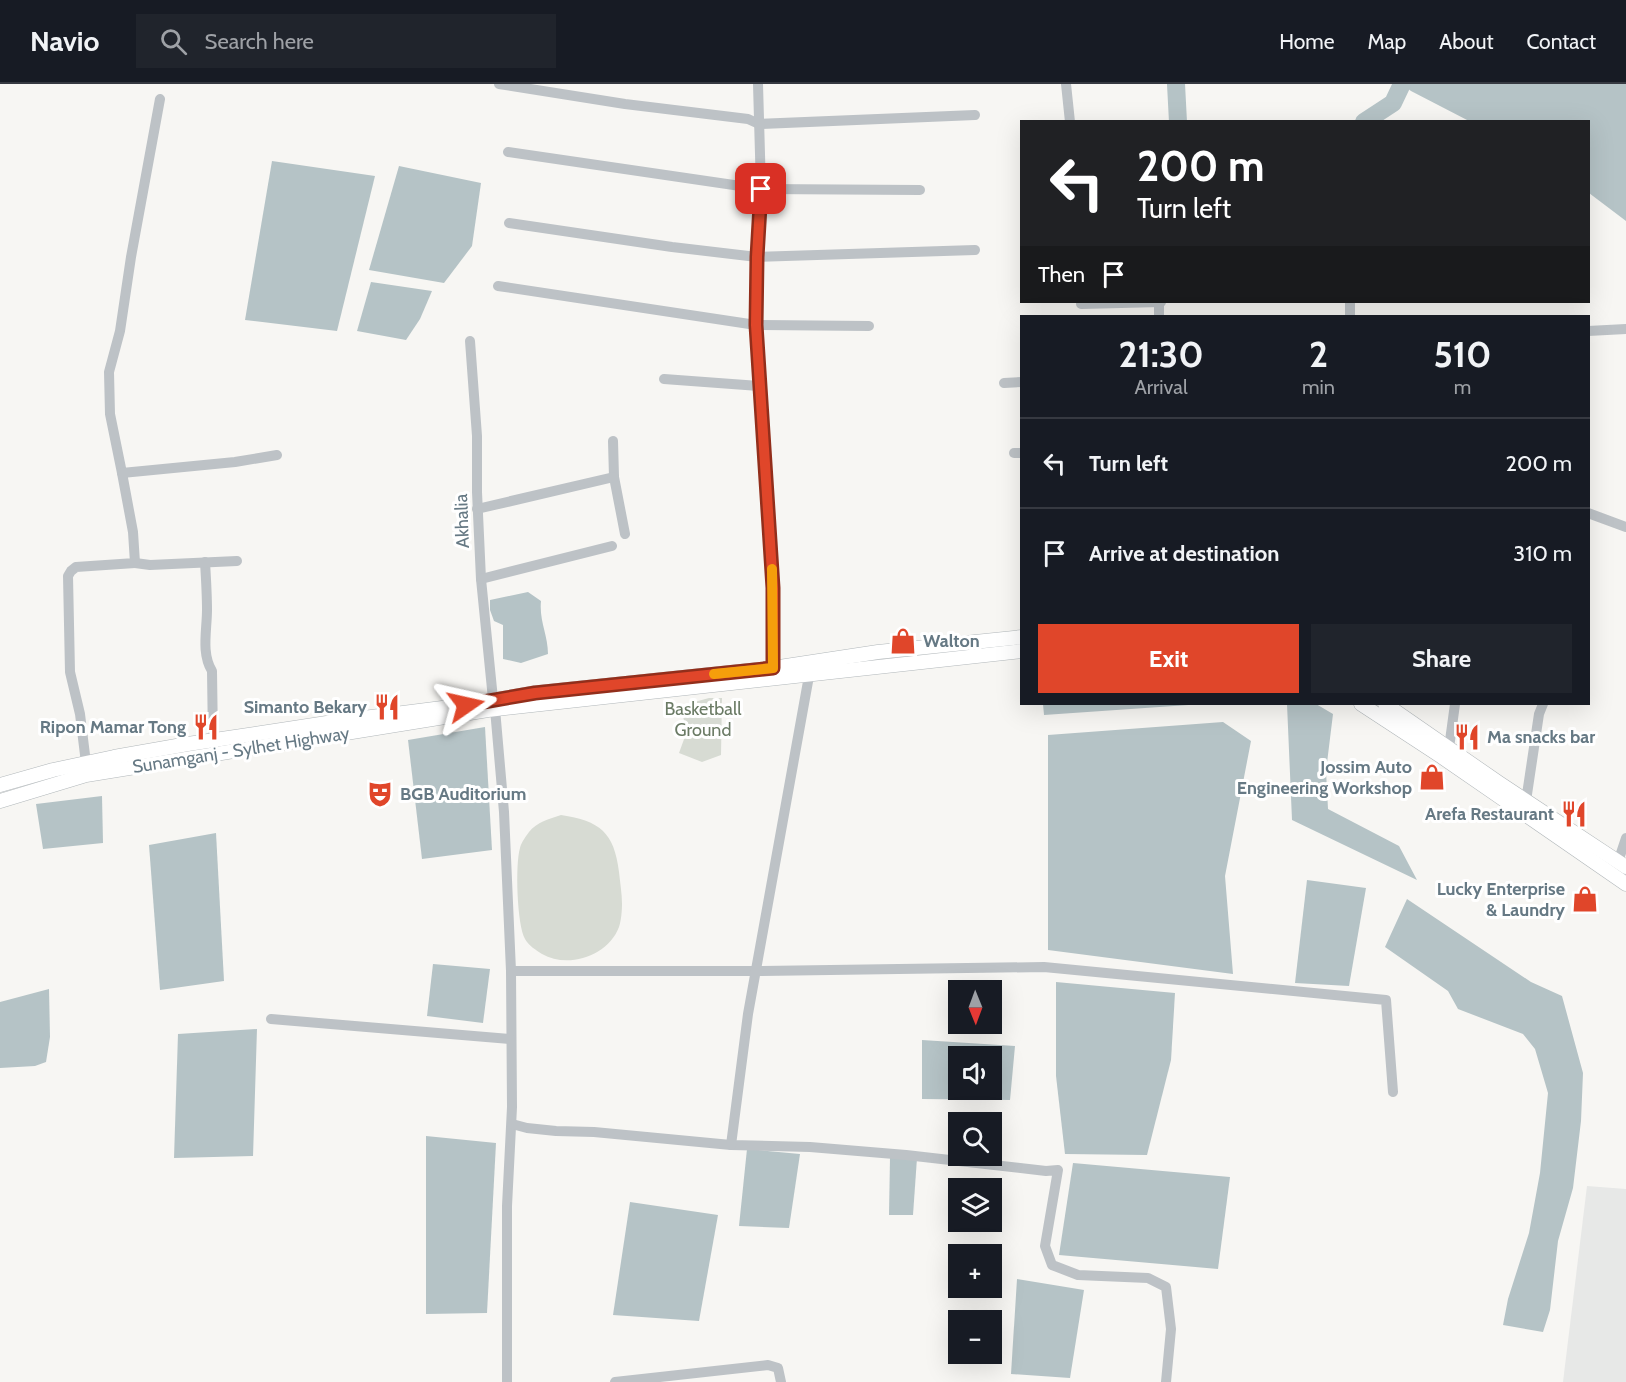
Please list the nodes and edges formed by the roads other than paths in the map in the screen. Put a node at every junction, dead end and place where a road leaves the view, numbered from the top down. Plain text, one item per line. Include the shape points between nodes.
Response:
1 (499, 84) edge
2 (758, 84) edge
3 (1066, 84) edge
4 (160, 99) dead end
5 (975, 115) dead end
6 (1070, 120) edge
7 (759, 124) junction
8 (508, 152) dead end
9 (761, 189) junction
10 (920, 190) dead end
11 (509, 223) dead end
12 (975, 250) dead end
13 (757, 257) junction
14 (498, 286) dead end
15 (756, 325) junction
16 (869, 326) dead end
17 (1626, 329) edge
18 (1590, 331) edge
19 (470, 340) dead end
20 (664, 379) dead end
21 (1020, 382) edge
22 (1004, 383) dead end
23 (759, 386) junction
24 (613, 441) dead end
25 (277, 455) dead end
26 (122, 473) junction
27 (614, 477) junction
28 (477, 509) junction
29 (1590, 514) edge
30 (1626, 527) edge
31 (625, 534) dead end
32 (612, 546) dead end
33 (237, 561) dead end
34 (205, 562) junction
35 (135, 563) junction
36 (481, 579) junction
37 (1020, 637) edge
38 (1020, 651) edge
39 (773, 668) junction
40 (809, 676) junction
41 (494, 704) junction
42 (1363, 705) edge
43 (1386, 705) edge
44 (1455, 705) edge
45 (1543, 705) edge
46 (213, 741) junction
47 (1449, 748) junction
48 (86, 763) junction
49 (0, 785) edge
50 (0, 801) edge
51 (1526, 801) junction
52 (1626, 838) edge
53 (1622, 865) edge
54 (1626, 884) edge
55 (511, 971) junction
56 (755, 971) junction
57 (271, 1019) dead end
58 (510, 1038) junction
59 (1393, 1092) dead end
60 (512, 1124) junction
61 (731, 1145) junction
62 (507, 1382) edge
63 (615, 1382) edge
64 (781, 1382) edge
65 (1166, 1382) edge

1 - 7 street via 748,119
2 - 7 street
3 - 6 street
4 - 26 street via 110,372 110,414
5 - 7 street
7 - 9 street
8 - 9 street
9 - 10 street
9 - 13 street
11 - 13 street
12 - 13 street
13 - 15 street
14 - 15 street
15 - 16 street
15 - 23 street
17 - 18 street
19 - 28 street, Akhalia via 477,426
20 - 23 street
21 - 22 street
23 - 39 street via 773,588
24 - 27 street
25 - 26 street
26 - 35 street
27 - 28 street
27 - 31 street
28 - 36 street, Akhalia
29 - 30 street
32 - 36 street
33 - 34 street
34 - 35 street
34 - 46 street via 206,662 212,671
35 - 48 street via 76,567 69,576 70,672
36 - 41 street, Akhalia
37 - 39 main road, Sunamganj - Sylhet Highway
38 - 40 main road, Sunamganj - Sylhet Highway
39 - 41 main road, Sunamganj - Sylhet Highway
40 - 41 main road, Sunamganj - Sylhet Highway
40 - 56 street
41 - 46 main road, Sunamganj - Sylhet Highway
41 - 50 main road, Sunamganj - Sylhet Highway via 86,775
41 - 55 street, Akhalia via 504,812
42 - 54 main road
43 - 47 main road
44 - 47 street
45 - 51 street
46 - 48 main road, Sunamganj - Sylhet Highway
47 - 51 main road
48 - 49 main road, Sunamganj - Sylhet Highway
51 - 53 main road
52 - 53 street
55 - 56 street
55 - 58 street, Akhalia
56 - 59 street via 1044,967 1386,1000
56 - 61 street
57 - 58 street
58 - 60 street, Akhalia
60 - 61 street
60 - 62 street, Akhalia via 507,1206
61 - 65 street via 810,1147 1058,1170 1045,1246 1052,1265 1078,1275 1148,1278 1166,1287 1171,1329
63 - 64 street via 768,1365 778,1368

